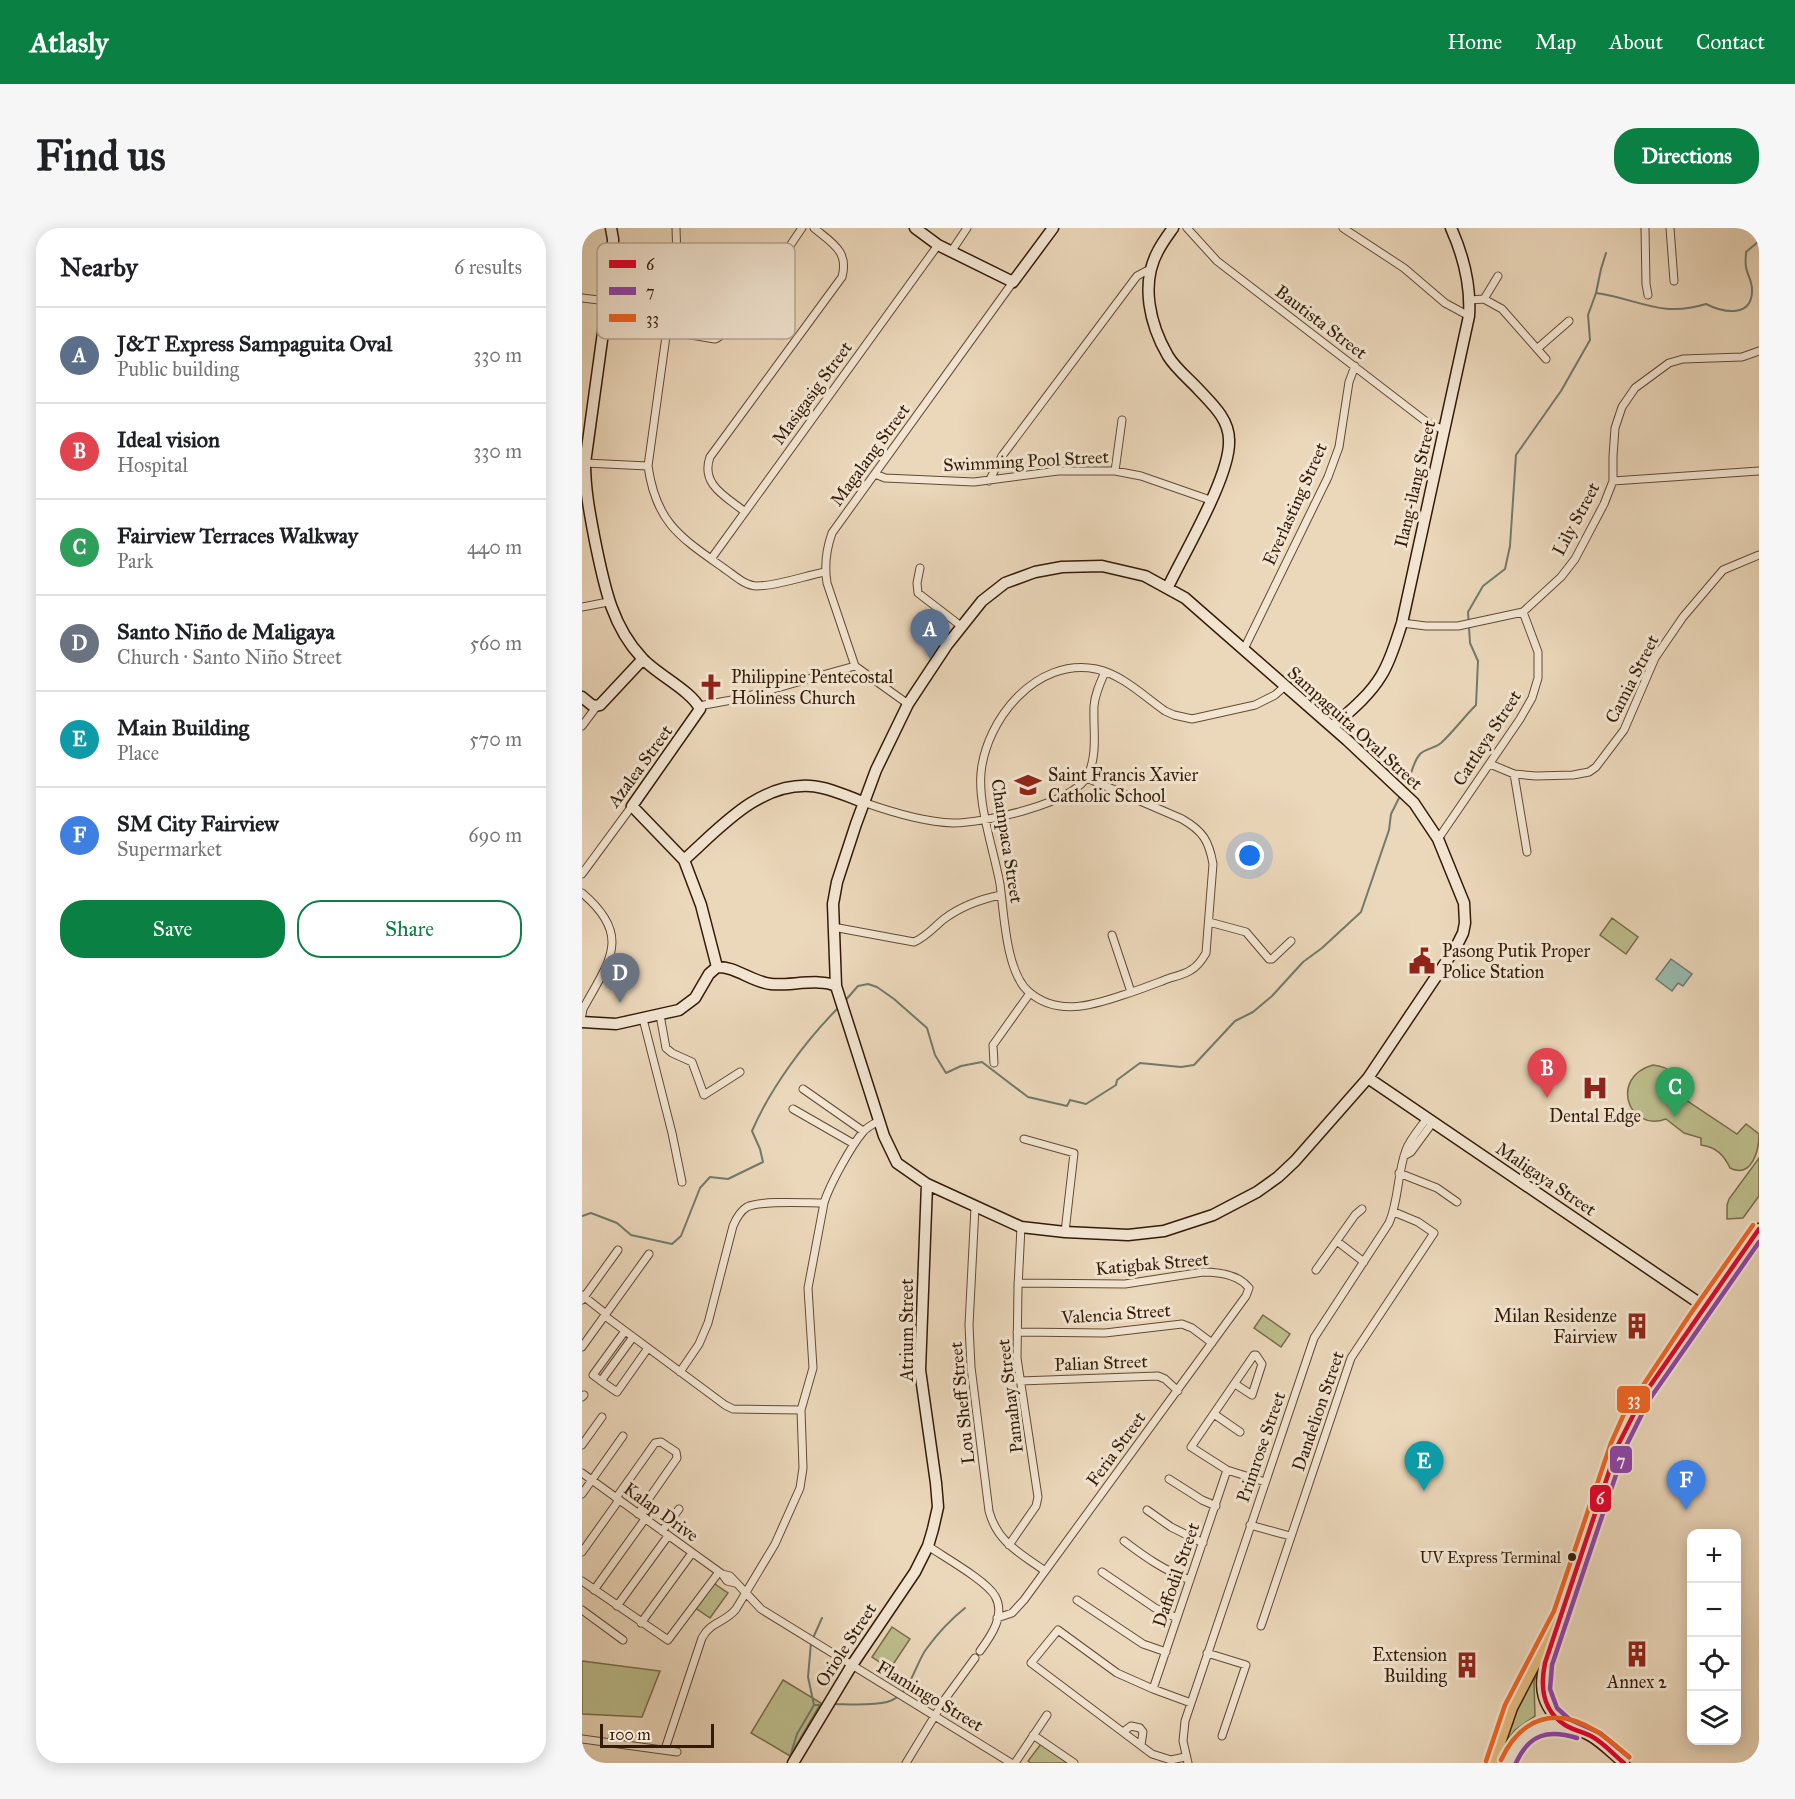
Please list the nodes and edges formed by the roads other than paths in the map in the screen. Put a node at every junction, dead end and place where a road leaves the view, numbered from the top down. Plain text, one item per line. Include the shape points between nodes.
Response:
1 (611, 228) edge
2 (676, 228) edge
3 (802, 228) edge
4 (814, 228) edge
5 (915, 228) edge
6 (967, 228) edge
7 (1053, 228) edge
8 (1173, 228) edge
9 (1187, 228) edge
10 (1343, 228) edge
11 (1451, 228) edge
12 (1645, 228) edge
13 (1670, 228) edge
14 (613, 243) edge
15 (677, 243) edge
16 (792, 243) edge
17 (938, 245) junction
18 (951, 252) junction
19 (1152, 268) junction
20 (1498, 276) dead end
21 (1674, 281) dead end
22 (1013, 282) junction
23 (1648, 295) dead end
24 (582, 298) edge
25 (597, 300) edge
26 (1470, 300) junction
27 (1485, 300) junction
28 (1469, 316) junction
29 (1569, 321) dead end
30 (602, 339) edge
31 (666, 339) edge
32 (1538, 348) junction
33 (1759, 351) edge
34 (1546, 359) dead end
35 (1355, 366) junction
36 (1122, 420) dead end
37 (1444, 430) junction
38 (585, 464) junction
39 (648, 466) junction
40 (1115, 471) junction
41 (1759, 471) edge
42 (875, 474) junction
43 (988, 481) junction
44 (1613, 481) junction
45 (1210, 500) junction
46 (746, 512) junction
47 (1759, 555) edge
48 (711, 559) junction
49 (920, 568) dead end
50 (825, 572) junction
51 (1168, 587) junction
52 (608, 602) junction
53 (582, 607) edge
54 (1523, 612) junction
55 (1402, 623) junction
56 (961, 626) junction
57 (1244, 649) junction
58 (643, 659) junction
59 (855, 666) junction
60 (1105, 672) junction
61 (1285, 686) junction
62 (582, 697) edge
63 (908, 704) junction
64 (597, 706) junction
65 (699, 706) junction
66 (582, 726) edge
67 (1332, 727) junction
68 (1490, 764) junction
69 (1514, 774) junction
70 (1087, 778) junction
71 (863, 802) junction
72 (632, 806) junction
73 (987, 819) junction
74 (1438, 839) junction
75 (1527, 852) dead end
76 (684, 860) junction
77 (582, 874) edge
78 (582, 892) edge
79 (1001, 895) junction
80 (1209, 922) junction
81 (833, 927) junction
82 (1112, 935) dead end
83 (1291, 941) dead end
84 (717, 967) junction
85 (836, 986) junction
86 (1131, 992) junction
87 (1030, 993) junction
88 (582, 1015) edge
89 (660, 1015) junction
90 (643, 1018) junction
91 (582, 1022) edge
92 (994, 1063) dead end
93 (740, 1072) dead end
94 (1368, 1078) junction
95 (803, 1089) dead end
96 (793, 1109) dead end
97 (1430, 1120) junction
98 (879, 1121) junction
99 (863, 1131) junction
100 (1024, 1139) dead end
101 (854, 1144) junction
102 (1400, 1173) junction
103 (682, 1182) dead end
104 (927, 1184) junction
105 (1457, 1202) dead end
106 (824, 1203) junction
107 (975, 1207) junction
108 (1362, 1209) dead end
109 (1394, 1212) junction
110 (1759, 1229) edge
111 (1021, 1230) junction
112 (1065, 1232) junction
113 (1338, 1242) junction
114 (618, 1250) dead end
115 (649, 1254) dead end
116 (1365, 1262) junction
117 (1316, 1270) dead end
118 (1018, 1283) junction
119 (1249, 1288) joint
120 (583, 1297) edge
121 (1705, 1306) junction
122 (605, 1315) junction
123 (625, 1331) junction
124 (1017, 1332) junction
125 (633, 1337) junction
126 (1212, 1343) junction
127 (582, 1347) edge
128 (648, 1348) junction
129 (680, 1372) junction
130 (601, 1381) junction
131 (1020, 1381) junction
132 (1235, 1384) junction
133 (1178, 1391) junction
134 (801, 1410) junction
135 (1214, 1414) junction
136 (602, 1417) dead end
137 (1240, 1432) dead end
138 (623, 1436) dead end
139 (582, 1445) edge
140 (1227, 1470) junction
141 (582, 1473) edge
142 (1169, 1479) dead end
143 (591, 1480) junction
144 (1265, 1482) junction
145 (582, 1494) edge
146 (618, 1499) junction
147 (1216, 1506) junction
148 (679, 1509) dead end
149 (1147, 1510) dead end
150 (638, 1514) junction
151 (645, 1519) junction
152 (1250, 1525) junction
153 (665, 1534) junction
154 (1290, 1536) junction
155 (1124, 1541) dead end
156 (1203, 1543) junction
157 (1009, 1545) junction
158 (928, 1546) junction
159 (582, 1552) edge
160 (692, 1553) junction
161 (1045, 1571) junction
162 (1102, 1572) dead end
163 (720, 1573) junction
164 (1191, 1580) junction
165 (582, 1581) edge
166 (594, 1590) junction
167 (747, 1592) junction
168 (1077, 1600) dead end
169 (617, 1606) junction
170 (582, 1610) edge
171 (1562, 1614) junction
172 (998, 1618) junction
173 (1177, 1618) junction
174 (641, 1623) junction
175 (1261, 1626) dead end
176 (623, 1640) dead end
177 (980, 1651) dead end
178 (1166, 1652) junction
179 (1207, 1653) junction
180 (975, 1658) dead end
181 (852, 1665) junction
182 (1153, 1689) junction
183 (1191, 1703) junction
184 (935, 1715) junction
185 (1047, 1715) dead end
186 (1566, 1726) junction
187 (1123, 1732) junction
188 (1033, 1735) junction
189 (1222, 1736) dead end
190 (582, 1739) edge
191 (1141, 1745) junction
192 (665, 1749) junction
193 (677, 1752) dead end
194 (582, 1754) edge
195 (1186, 1760) edge
196 (586, 1763) edge
197 (792, 1763) edge
198 (906, 1763) edge
199 (1013, 1763) edge
200 (1074, 1763) edge
201 (1493, 1763) edge
202 (1508, 1763) edge
203 (1624, 1763) edge

1 - 14 street
2 - 15 street
3 - 16 street
4 - 46 street via 840,250 844,261 842,277 708,464 712,486
5 - 17 street
6 - 18 street
7 - 22 street
8 - 19 street
9 - 35 street, Bautista Street via 1217,261
10 - 28 street via 1404,268 1445,303
11 - 26 street, Ilang-ilang Street via 1466,271
12 - 23 street
13 - 21 street
17 - 18 street
17 - 46 street, Masigasig Street
18 - 22 street
19 - 43 street via 1137,276 1002,456
19 - 45 street via 1150,309 1163,346 1217,409 1228,430 1225,464
20 - 27 street
22 - 42 street, Magalang Street
24 - 25 street
26 - 27 street
26 - 28 street, Ilang-ilang Street
27 - 32 street via 1502,309
28 - 37 street, Ilang-ilang Street
29 - 32 street
30 - 38 street
31 - 39 street
32 - 34 street
33 - 44 street via 1742,357 1683,359 1661,368 1635,388 1622,407 1615,428
35 - 37 street, Bautista Street via 1428,423
35 - 57 street, Everlasting Street via 1331,469
36 - 40 street
37 - 55 street, Ilang-ilang Street
38 - 39 street
38 - 52 street via 588,507
39 - 48 street via 651,488 669,525
40 - 43 street, Swimming Pool Street via 1058,471
40 - 45 street, Swimming Pool Street
41 - 44 street, Lily Street
42 - 43 street, Swimming Pool Street via 885,478
42 - 50 street, Magalang Street via 832,533
44 - 54 street, Lily Street via 1575,559
45 - 51 street
46 - 48 street, Masigasig Street
47 - 69 street, Camia Street via 1723,570 1683,618 1655,658 1624,730 1596,767 1573,775
48 - 50 street via 756,586
49 - 56 street via 918,593
50 - 59 street, Magalang Street
51 - 56 street, Sampaguita Oval Street via 1116,568 1047,569 1005,583 982,601
51 - 57 street, Sampaguita Oval Street
52 - 53 street
52 - 58 street via 616,621
54 - 55 street, Lily Street via 1458,626
54 - 68 street, Cattleya Street via 1538,652 1538,678 1532,698
55 - 67 street, Ilang-ilang Street via 1380,677
56 - 63 street, Sampaguita Oval Street
57 - 61 street, Sampaguita Oval Street
58 - 64 street
58 - 65 street
59 - 63 street
59 - 65 street
60 - 61 street, Champaca Street via 1165,711 1192,718 1255,705
60 - 70 street via 1096,697 1094,752
60 - 73 street, Champaca Street via 1083,668 1050,672 1010,705 998,721 984,756 981,789
61 - 67 street, Sampaguita Oval Street
62 - 64 street
63 - 71 street, Sampaguita Oval Street
64 - 66 street
65 - 72 street, Azalea Street via 700,712
67 - 74 street, Sampaguita Oval Street via 1414,803
68 - 69 street, Camia Street
68 - 74 street, Cattleya Street
69 - 75 street
70 - 73 street via 1042,805
70 - 80 street via 1182,819 1203,834 1213,864
71 - 73 street via 938,821
71 - 76 street via 811,786 771,792 741,811
71 - 81 street, Sampaguita Oval Street via 837,882
72 - 76 street
72 - 77 street, Azalea Street
73 - 79 street, Champaca Street
74 - 94 street, Sampaguita Oval Street via 1464,903 1464,933
76 - 84 street
78 - 88 street via 607,921 613,946
79 - 81 street via 952,914 914,942
79 - 87 street, Champaca Street via 1015,971
80 - 83 street via 1246,932 1269,960
80 - 86 street via 1206,953 1199,964 1191,971
81 - 85 street, Sampaguita Oval Street
82 - 86 street
84 - 85 street via 770,984
84 - 89 street via 690,1003
85 - 98 street, Sampaguita Oval Street
86 - 87 street via 1075,1008 1054,1006
87 - 92 street via 993,1045
89 - 90 street
89 - 93 street via 666,1048 692,1062 704,1095
90 - 91 street via 616,1024
90 - 103 street
94 - 97 street, Maligaya Street
94 - 112 street, Sampaguita Oval Street via 1295,1161 1278,1177 1231,1207 1190,1224 1151,1233
95 - 99 street
96 - 101 street
97 - 102 street, Primrose Street via 1411,1152 1404,1156
97 - 121 street, Maligaya Street
98 - 99 street
98 - 104 street, Sampaguita Oval Street via 897,1163
99 - 101 street
100 - 112 street via 1074,1153
101 - 106 street
102 - 105 street via 1437,1188
102 - 109 street, Primrose Street
104 - 107 street, Sampaguita Oval Street
104 - 158 street, Atrium Street via 920,1370 938,1507
106 - 129 street via 760,1204 742,1210 733,1226 704,1334
106 - 134 street via 808,1288 813,1368
107 - 111 street, Sampaguita Oval Street
107 - 157 street, Lou Sheff Street via 969,1325 971,1367 989,1510 993,1527
108 - 113 street
109 - 116 street, Primrose Street
109 - 154 street, Dandelion Street via 1434,1233 1351,1358
110 - 121 main road
111 - 112 street, Sampaguita Oval Street
111 - 118 street, Pamahay Street
113 - 116 street
113 - 117 street
114 - 120 street
115 - 122 street
116 - 144 street, Primrose Street via 1314,1338
118 - 119 street, Katigbak Street via 1125,1284 1214,1272 1239,1279
118 - 124 street, Pamahay Street
119 - 126 street, Feria Street
120 - 122 street
121 - 171 main road via 1643,1396 1624,1431
122 - 123 street
122 - 127 street
123 - 125 street
123 - 130 street via 593,1375
124 - 126 street, Valencia Street via 1105,1333 1182,1324
124 - 131 street, Pamahay Street
125 - 128 street
125 - 130 street
126 - 133 street, Feria Street
128 - 129 street
128 - 130 street via 617,1392
129 - 134 street via 733,1409
131 - 133 street, Palian Street via 1158,1376
131 - 157 street, Pamahay Street via 1038,1497
132 - 132 street via 1252,1395 1262,1364 1256,1355
132 - 135 street
133 - 161 street, Feria Street
134 - 167 street via 800,1488 775,1544
135 - 137 street
135 - 140 street via 1191,1447
136 - 139 street
138 - 143 street
140 - 144 street
140 - 147 street, Daffodil Street
141 - 143 street, Kalap Drive
142 - 147 street
143 - 145 street
143 - 146 street, Kalap Drive
144 - 152 street, Primrose Street
146 - 150 street, Kalap Drive
146 - 150 street via 655,1443 661,1442 676,1452 677,1458
146 - 159 street
147 - 156 street, Daffodil Street
148 - 153 street
149 - 156 street
150 - 151 street, Kalap Drive
151 - 153 street, Kalap Drive
151 - 166 street
152 - 154 street
152 - 179 street, Primrose Street
153 - 160 street, Kalap Drive
153 - 169 street
154 - 175 street, Dandelion Street
155 - 164 street via 1149,1560
156 - 164 street, Daffodil Street
157 - 161 street, Lou Sheff Street
158 - 172 street via 990,1590 998,1602
158 - 181 street, Oriole Street via 915,1572
160 - 163 street, Kalap Drive
160 - 174 street
161 - 172 street, Feria Street via 1012,1613
162 - 173 street
163 - 167 street, Kalap Drive via 730,1576
163 - 174 street via 668,1640
164 - 173 street, Daffodil Street
165 - 166 street
166 - 169 street
167 - 181 street, Flamingo Street via 759,1608
167 - 192 street via 732,1614 710,1626 702,1638
168 - 178 street via 1143,1644
169 - 174 street
170 - 176 street
171 - 186 street via 1541,1685 1547,1707
171 - 201 main road via 1512,1708
172 - 177 street
173 - 178 street, Daffodil Street
178 - 182 street, Daffodil Street
179 - 183 street, Primrose Street
179 - 189 street via 1246,1665
180 - 184 street
181 - 184 street, Flamingo Street
181 - 197 street, Oriole Street
182 - 183 street
182 - 187 street via 1117,1673 1058,1630 1031,1663
183 - 195 street, Primrose Street via 1183,1741
184 - 198 street
184 - 199 street, Flamingo Street
185 - 188 street
186 - 202 street via 1529,1732 1516,1745
186 - 203 street via 1593,1738
187 - 191 street
187 - 191 street via 1131,1726 1140,1728
188 - 199 street
188 - 200 street
190 - 192 street
191 - 195 street via 1162,1758
192 - 193 street
194 - 196 street

